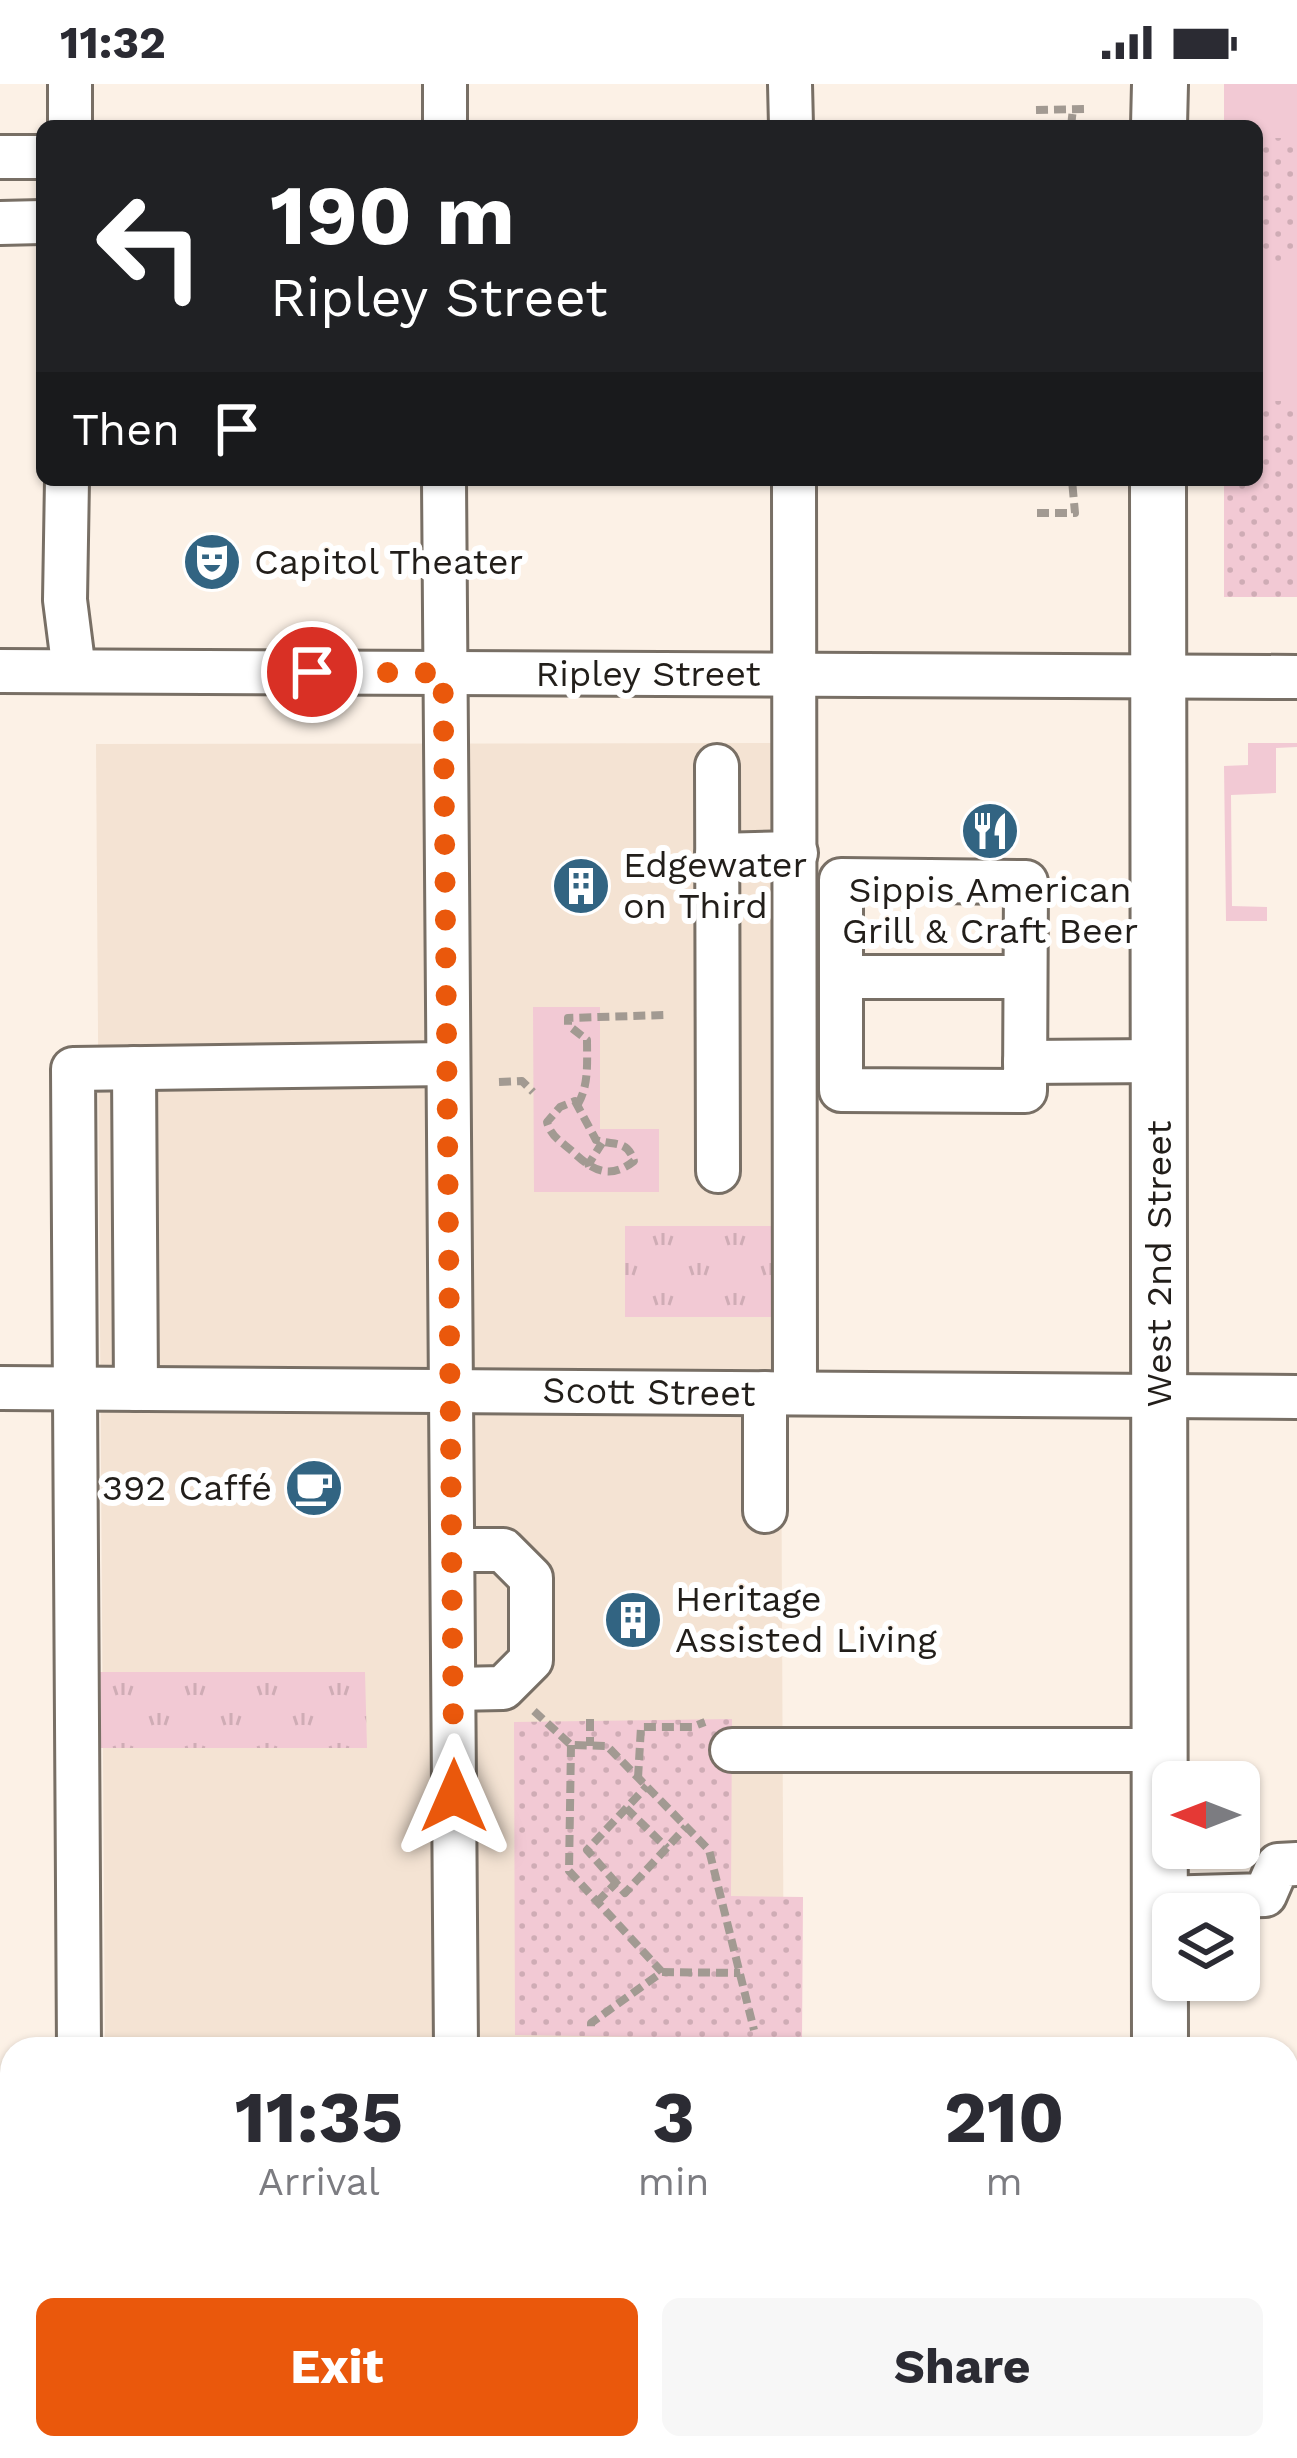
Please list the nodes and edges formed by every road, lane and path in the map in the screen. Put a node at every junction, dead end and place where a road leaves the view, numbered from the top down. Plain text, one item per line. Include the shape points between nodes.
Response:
1 (70, 84) edge
2 (445, 84) edge
3 (790, 84) edge
4 (1160, 84) edge
5 (1036, 110) dead end
6 (70, 120) edge
7 (445, 120) edge
8 (791, 120) edge
9 (1073, 120) edge
10 (1160, 120) edge
11 (0, 157) edge
12 (36, 157) edge
13 (36, 222) edge
14 (0, 223) edge
15 (67, 486) edge
16 (444, 486) edge
17 (794, 486) edge
18 (1073, 486) edge
19 (1158, 486) edge
20 (1037, 514) dead end
21 (0, 670) edge
22 (74, 671) junction
23 (443, 673) junction
24 (796, 674) junction
25 (1157, 676) junction
26 (1297, 677) edge
27 (717, 766) dead end
28 (796, 853) junction
29 (717, 855) junction
30 (841, 977) junction
31 (1025, 977) junction
32 (664, 1015) dead end
33 (1159, 1061) junction
34 (1025, 1062) junction
35 (448, 1064) junction
36 (134, 1068) junction
37 (499, 1082) dead end
38 (533, 1092) dead end
39 (578, 1104) junction
40 (603, 1142) junction
41 (584, 1164) junction
42 (718, 1172) dead end
43 (0, 1388) edge
44 (75, 1389) junction
45 (136, 1389) junction
46 (452, 1390) junction
47 (780, 1393) junction
48 (1160, 1396) junction
49 (1297, 1397) edge
50 (764, 1510) dead end
51 (453, 1550) junction
52 (454, 1689) junction
53 (590, 1719) dead end
54 (641, 1727) dead end
55 (590, 1746) junction
56 (732, 1750) dead end
57 (1160, 1750) junction
58 (638, 1778) junction
59 (646, 1786) junction
60 (626, 1808) junction
61 (686, 1827) junction
62 (667, 1848) junction
63 (1297, 1864) edge
64 (616, 1883) junction
65 (1160, 1893) edge
66 (1260, 1895) edge
67 (597, 1902) junction
68 (662, 1972) junction
69 (740, 1973) junction
70 (1160, 2001) edge
71 (754, 2030) dead end
72 (591, 2032) dead end
73 (79, 2037) edge
74 (456, 2037) edge
75 (1160, 2037) edge

1 - 6 street
2 - 7 street
3 - 8 street
4 - 10 main road
5 - 9 path via 1078,109
11 - 12 street
13 - 14 street
15 - 22 street via 65,600
16 - 23 street
17 - 24 street
18 - 20 path via 1075,513
19 - 25 main road, West 2nd Street
21 - 22 street, Ripley Street
22 - 23 street, Ripley Street
23 - 24 street, Ripley Street
23 - 35 street
24 - 25 street, Ripley Street
24 - 28 street
25 - 26 street, Ripley Street
25 - 33 main road, West 2nd Street
27 - 29 street
28 - 29 street
28 - 47 street
29 - 42 street
30 - 31 street
30 - 31 street via 841,880 1026,882
30 - 34 street via 841,1090 1025,1091
31 - 34 street
32 - 39 path via 568,1018 587,1040
33 - 34 street
33 - 48 main road, West 2nd Street
35 - 36 street
35 - 46 street
36 - 44 street via 73,1069
36 - 45 street
37 - 38 path via 522,1081
39 - 40 path
39 - 41 path via 566,1102 547,1122
40 - 41 path
40 - 41 path via 622,1144 634,1161 606,1172
43 - 44 street, Scott Street
44 - 45 street, Scott Street
44 - 73 street
45 - 46 street, Scott Street
46 - 47 street, Scott Street
46 - 51 street
47 - 48 street, Scott Street
47 - 50 street
48 - 49 street, Scott Street
48 - 57 main road, West 2nd Street
51 - 52 street
51 - 52 street via 503,1550 531,1578 531,1660 503,1688
52 - 74 street
53 - 55 path
54 - 58 path
55 - 58 path via 607,1746
55 - 67 path via 571,1745 569,1871
56 - 57 street
57 - 65 main road, West 2nd Street
58 - 59 path
59 - 60 path
59 - 61 path
60 - 62 path
60 - 64 path via 587,1850
61 - 62 path
61 - 69 path via 709,1850
62 - 64 path via 625,1893
63 - 66 street via 1278,1864
64 - 67 path
67 - 68 path
68 - 69 path
68 - 72 path via 591,2023
69 - 71 path
70 - 75 main road, West 2nd Street

